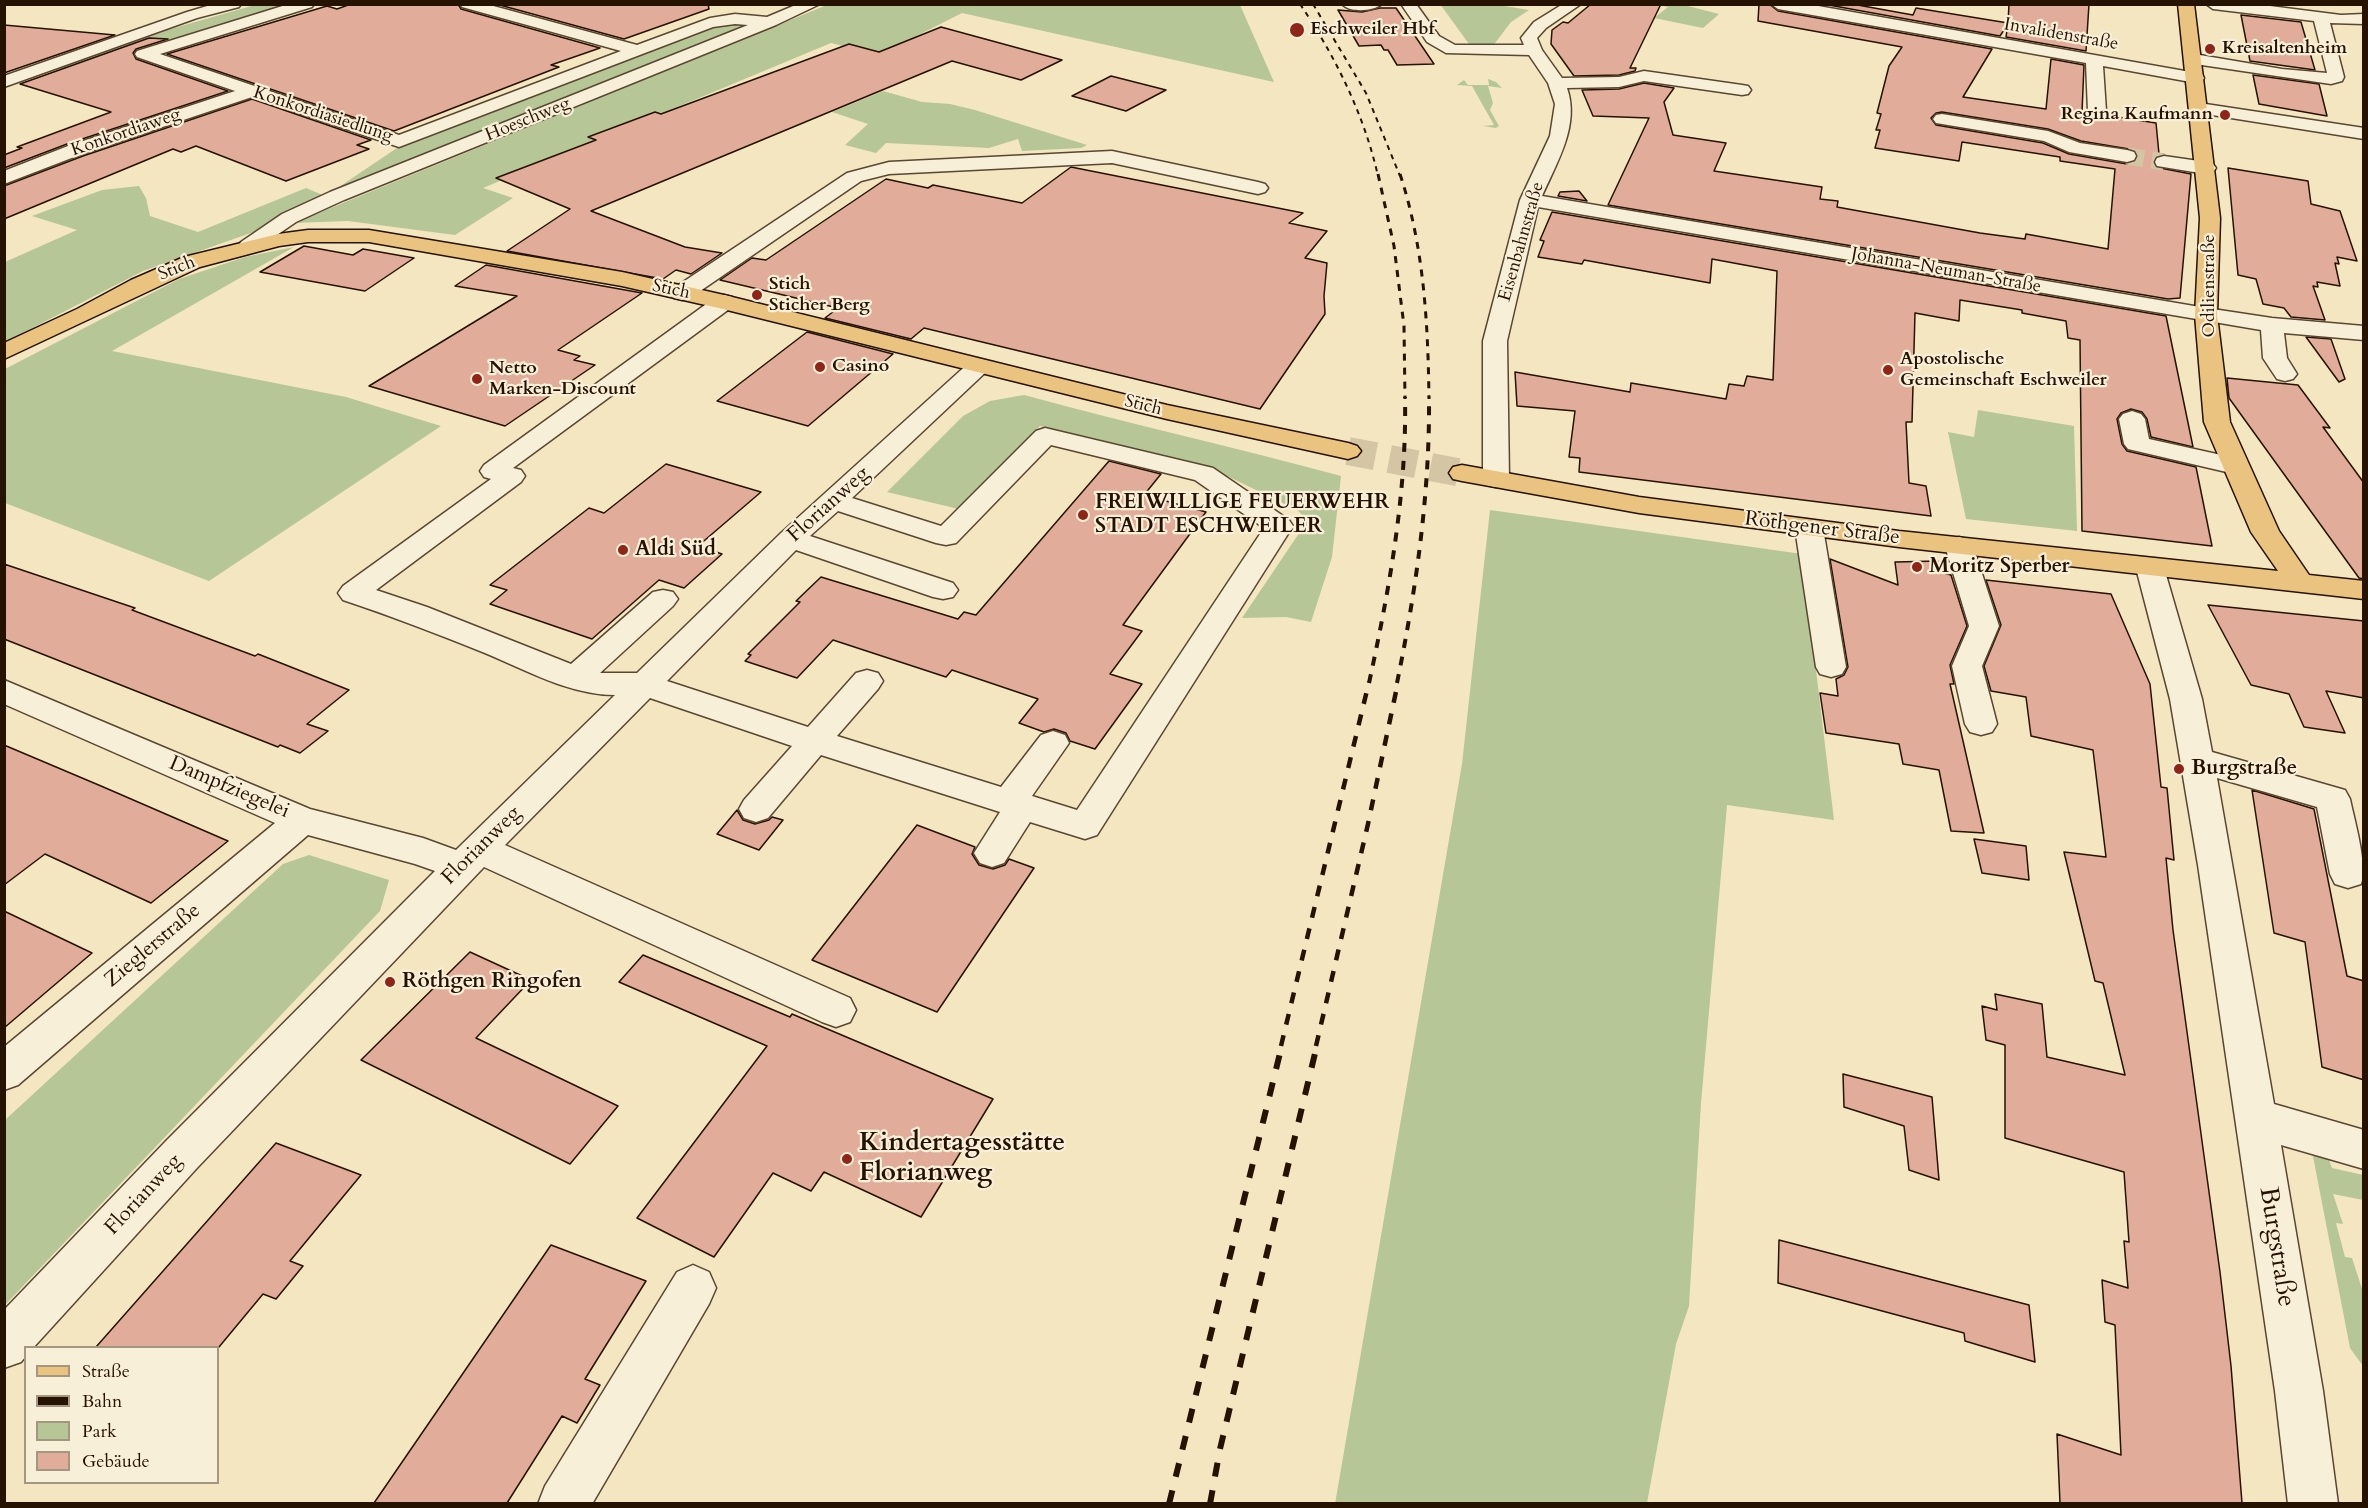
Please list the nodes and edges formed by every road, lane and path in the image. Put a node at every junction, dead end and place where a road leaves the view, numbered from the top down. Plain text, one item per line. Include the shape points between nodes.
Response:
1 (234, 4) edge
2 (307, 4) edge
3 (467, 4) edge
4 (813, 4) edge
5 (1375, 4) edge
6 (1408, 4) edge
7 (1545, 4) edge
8 (1778, 4) edge
9 (2186, 4) edge
10 (2213, 4) edge
11 (1351, 5) edge
12 (1571, 6) edge
13 (1850, 11) edge
14 (2321, 18) junction
15 (2364, 19) edge
16 (770, 22) junction
17 (636, 50) junction
18 (1534, 50) junction
19 (2094, 60) junction
20 (2195, 68) junction
21 (1554, 79) junction
22 (4, 82) edge
23 (1742, 90) dead end
24 (249, 92) junction
25 (2199, 108) junction
26 (2097, 111) dead end
27 (1945, 121) dead end
28 (2364, 134) edge
29 (2127, 156) tunnel mouth
30 (2164, 162) tunnel mouth
31 (2206, 168) junction
32 (4, 178) edge
33 (1258, 188) dead end
34 (1530, 200) junction
35 (248, 246) junction
36 (682, 292) junction
37 (724, 302) junction
38 (2206, 315) junction
39 (2272, 325) junction
40 (2364, 333) edge
41 (4, 352) edge
42 (979, 366) junction
43 (2284, 374) dead end
44 (2132, 419) dead end
45 (1348, 451) tunnel mouth
46 (2235, 466) junction
47 (1462, 473) tunnel mouth
48 (1496, 479) junction
49 (835, 501) junction
50 (1809, 528) junction
51 (791, 539) junction
52 (1959, 546) junction
53 (2150, 568) junction
54 (2301, 584) junction
55 (943, 590) dead end
56 (2364, 590) edge
57 (663, 599) dead end
58 (1831, 667) dead end
59 (575, 678) junction
60 (867, 681) dead end
61 (643, 684) junction
62 (4, 691) edge
63 (1981, 724) dead end
64 (814, 741) junction
65 (1053, 743) dead end
66 (2197, 760) junction
67 (1015, 804) junction
68 (756, 809) dead end
69 (302, 820) junction
70 (992, 853) dead end
71 (470, 858) junction
72 (2348, 874) dead end
73 (836, 1010) dead end
74 (4, 1072) edge
75 (2256, 1118) junction
76 (2364, 1150) edge
77 (693, 1288) dead end
78 (4, 1345) edge
79 (563, 1503) edge
80 (2313, 1503) edge

1 - 22 street via 192,15
2 - 24 street, Konkordiasiedlung via 143,54
3 - 17 street
4 - 16 street, Hoeschweg
5 - 11 street
6 - 18 street via 1433,39 1452,50
7 - 12 street
8 - 13 street, Invalidenstraße
9 - 20 main road, Odilienstraße
10 - 14 street
12 - 18 street via 1533,32 1529,38
13 - 19 street, Invalidenstraße
14 - 15 street
14 - 20 street, Invalidenstraße via 2336,76 2331,79
16 - 17 street, Konkordiasiedlung via 710,22
16 - 35 street, Hoeschweg via 337,196 289,218
17 - 24 street, Konkordiasiedlung via 399,141
18 - 21 street, Eisenbahnstraße
19 - 20 street, Invalidenstraße
19 - 26 street
20 - 25 main road, Odilienstraße
21 - 23 street via 1619,81 1644,76
21 - 34 street, Eisenbahnstraße via 1564,104 1562,122
24 - 32 street, Konkordiaweg via 117,135
25 - 28 street
25 - 31 main road, Odilienstraße
27 - 29 street via 2048,136 2076,148
30 - 31 street
31 - 38 main road, Odilienstraße via 2210,218
33 - 36 street via 1112,157 870,171 854,177
34 - 38 street, Johanna-Neuman-Straße
34 - 48 street, Eisenbahnstraße via 1495,341
35 - 36 main road, Stich via 308,236 369,236
35 - 41 main road, Stich via 165,273
36 - 37 main road, Stich
37 - 42 main road, Stich
37 - 59 street via 493,471 512,476 353,593 417,614
38 - 39 street, Johanna-Neuman-Straße
38 - 46 main road, Odilienstraße via 2217,422
39 - 40 street, Johanna-Neuman-Straße
39 - 43 street via 2275,358
42 - 45 main road, Stich
42 - 49 street, Florianweg
44 - 46 street via 2137,444
46 - 54 main road, Odilienstraße via 2265,532
47 - 48 main road, Röthgener Straße
48 - 50 main road, Röthgener Straße via 1639,505
49 - 51 street, Florianweg
49 - 67 street via 945,537 1045,436 1204,474 1279,526 1085,826
50 - 52 main road, Röthgener Straße
50 - 58 street
51 - 55 street
51 - 61 street, Florianweg
52 - 53 main road, Röthgener Straße
52 - 63 street via 1984,626 1967,666
53 - 54 main road, Röthgener Straße
53 - 66 street, Burgstraße via 2186,699
54 - 56 main road, Röthgener Straße
57 - 59 street
59 - 61 street via 603,684
60 - 64 street
61 - 64 street
61 - 71 street, Florianweg
62 - 69 street, Dampfziegelei
64 - 67 street
64 - 68 street
65 - 67 street
66 - 72 street via 2333,799
66 - 75 street, Burgstraße
67 - 70 street
69 - 71 street, Dampfziegelei via 423,852
69 - 74 street, Zieglerstraße
71 - 73 street, Dampfziegelei
71 - 78 street, Florianweg via 189,1147
75 - 76 street
75 - 80 street, Burgstraße
77 - 79 street

